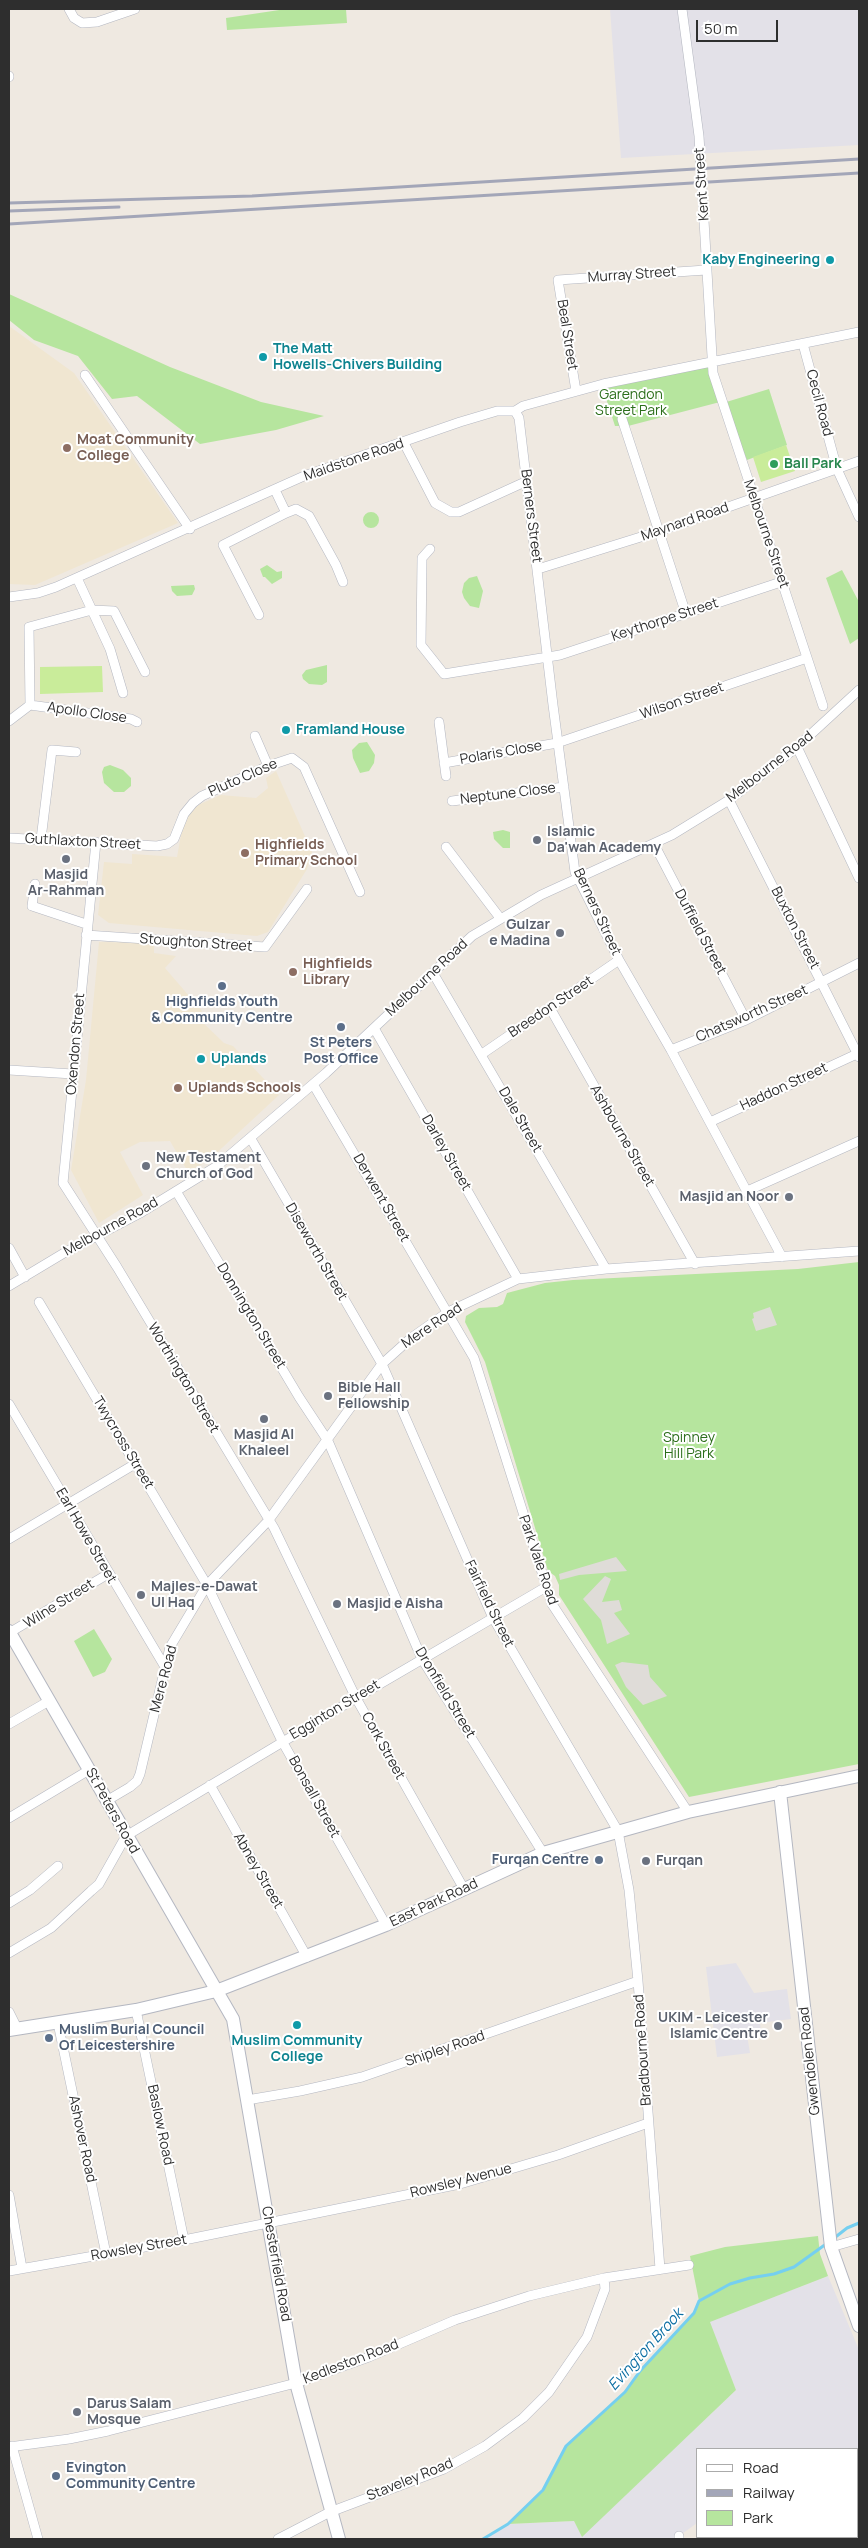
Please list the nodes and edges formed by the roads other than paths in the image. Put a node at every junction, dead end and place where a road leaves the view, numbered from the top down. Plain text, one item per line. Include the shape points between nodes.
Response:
1 (69, 9) edge
2 (135, 9) edge
3 (682, 9) edge
4 (706, 270) junction
5 (558, 280) joint
6 (859, 332) edge
7 (803, 344) junction
8 (712, 361) junction
9 (85, 375) dead end
10 (576, 390) junction
11 (515, 411) junction
12 (622, 419) dead end
13 (404, 443) junction
14 (859, 461) edge
15 (837, 469) junction
16 (527, 481) junction
17 (274, 490) junction
18 (753, 498) junction
19 (286, 514) junction
20 (859, 517) edge
21 (190, 529) junction
22 (660, 532) junction
23 (430, 549) dead end
24 (538, 569) junction
25 (77, 578) junction
26 (342, 582) dead end
27 (782, 582) junction
28 (9, 597) edge
29 (92, 610) junction
30 (686, 614) junction
31 (259, 616) dead end
32 (547, 656) junction
33 (807, 658) junction
34 (145, 672) dead end
35 (123, 693) dead end
36 (857, 696) edge
37 (30, 705) junction
38 (823, 706) dead end
39 (9, 721) edge
40 (137, 722) dead end
41 (439, 722) dead end
42 (255, 736) dead end
43 (557, 743) junction
44 (797, 747) junction
45 (76, 752) dead end
46 (444, 764) junction
47 (268, 766) junction
48 (446, 776) dead end
49 (564, 787) junction
50 (729, 800) junction
51 (452, 801) dead end
52 (9, 838) edge
53 (41, 839) junction
54 (96, 842) junction
55 (654, 844) junction
56 (158, 846) joint
57 (446, 847) dead end
58 (577, 877) junction
59 (859, 878) edge
60 (35, 884) dead end
61 (307, 889) dead end
62 (360, 892) dead end
63 (500, 918) junction
64 (86, 924) junction
65 (86, 935) junction
66 (619, 960) junction
67 (859, 963) edge
68 (432, 973) junction
69 (822, 982) junction
70 (550, 1008) junction
71 (746, 1020) junction
72 (374, 1028) junction
73 (671, 1050) junction
74 (482, 1054) junction
75 (859, 1054) edge
76 (9, 1070) edge
77 (74, 1074) junction
78 (313, 1084) junction
79 (710, 1122) junction
80 (251, 1139) junction
81 (859, 1141) edge
82 (176, 1191) junction
83 (747, 1191) junction
84 (98, 1236) junction
85 (9, 1248) edge
86 (859, 1251) edge
87 (782, 1257) junction
88 (694, 1264) junction
89 (606, 1269) junction
90 (25, 1278) junction
91 (518, 1278) junction
92 (9, 1286) edge
93 (39, 1302) dead end
94 (448, 1312) junction
95 (382, 1364) junction
96 (9, 1404) edge
97 (328, 1441) junction
98 (136, 1464) junction
99 (67, 1504) junction
100 (268, 1521) junction
101 (9, 1539) edge
102 (108, 1574) junction
103 (207, 1585) junction
104 (546, 1587) junction
105 (493, 1618) junction
106 (9, 1632) edge
107 (422, 1659) junction
108 (165, 1666) junction
109 (356, 1698) junction
110 (49, 1701) junction
111 (9, 1724) edge
112 (282, 1741) junction
113 (89, 1770) junction
114 (859, 1776) edge
115 (210, 1785) junction
116 (780, 1792) junction
117 (108, 1800) junction
118 (688, 1812) junction
119 (9, 1818) edge
120 (618, 1832) junction
121 (126, 1836) junction
122 (543, 1853) junction
123 (58, 1866) dead end
124 (464, 1889) junction
125 (9, 1902) edge
126 (386, 1925) junction
127 (9, 1953) edge
128 (307, 1957) junction
129 (638, 1981) junction
130 (216, 1990) junction
131 (136, 2010) junction
132 (9, 2012) edge
133 (58, 2023) junction
134 (13, 2029) edge
135 (248, 2100) junction
136 (648, 2123) junction
137 (9, 2195) edge
138 (268, 2222) junction
139 (859, 2238) edge
140 (184, 2240) junction
141 (830, 2243) junction
142 (106, 2254) junction
143 (689, 2265) dead end
144 (22, 2268) junction
145 (660, 2269) junction
146 (9, 2271) edge
147 (604, 2278) junction
148 (859, 2326) edge
149 (296, 2383) junction
150 (10, 2447) edge
151 (330, 2512) junction
152 (38, 2539) edge
153 (278, 2539) edge
154 (339, 2539) edge

1 - 2 street via 82,23 97,22
3 - 4 street, Kent Street via 698,136
4 - 5 street, Murray Street
4 - 8 street, Kent Street
5 - 10 street, Beal Street
6 - 7 street, Maidstone Road
7 - 8 street, Maidstone Road
7 - 15 street, Cecil Road
8 - 10 street, Maidstone Road
8 - 18 street, Melbourne Street
9 - 21 street
10 - 11 street, Maidstone Road
11 - 13 street, Maidstone Road via 498,411
11 - 16 street, Berners Street via 519,418
12 - 22 street
13 - 16 street via 435,503 451,512 459,512
13 - 17 street, Maidstone Road via 336,464
14 - 15 street, Maynard Road
15 - 18 street, Maynard Road
15 - 20 street, Cecil Road
16 - 24 street, Berners Street
17 - 19 street
17 - 21 street, Maidstone Road
18 - 22 street, Maynard Road
18 - 27 street, Melbourne Street
19 - 26 street via 296,509 309,516
19 - 31 street via 223,544
21 - 25 street, Maidstone Road
22 - 24 street, Maynard Road
22 - 30 street
23 - 32 street, Keythorpe Street via 422,558 421,645 444,674
24 - 32 street, Berners Street
25 - 28 street, Maidstone Road via 38,593
25 - 29 street, Apollo Close
27 - 30 street, Keythorpe Street
27 - 33 street, Melbourne Street
29 - 34 street via 114,610
29 - 35 street, Apollo Close via 110,649
29 - 37 street, Apollo Close via 29,627
30 - 32 street, Keythorpe Street
32 - 43 street, Berners Street
33 - 38 street, Melbourne Street
33 - 43 street, Wilson Street
36 - 44 street, Melbourne Road
37 - 39 street
37 - 40 street, Apollo Close via 131,718
41 - 46 street, Polaris Close
42 - 47 street
43 - 46 street, Polaris Close
43 - 49 street, Berners Street
44 - 50 street, Melbourne Road
44 - 59 street
45 - 53 street via 52,750
46 - 48 street, Polaris Close
47 - 56 street, Pluto Close via 193,803 184,814 174,839
47 - 62 street, Pluto Close via 286,759 296,759 301,763
49 - 51 street, Neptune Close
49 - 58 street, Berners Street
50 - 55 street, Melbourne Road
50 - 69 street, Buxton Street
52 - 53 street, Guthlaxton Street
53 - 54 street, Guthlaxton Street
54 - 56 street, Guthlaxton Street
54 - 64 street, Oxendon Street
55 - 58 street, Melbourne Road
55 - 71 street, Duffield Street
57 - 63 street
58 - 63 street, Melbourne Road
58 - 66 street, Berners Street
60 - 64 street via 32,906
61 - 65 street, Stoughton Street via 265,947
63 - 68 street, Melbourne Road via 472,936
64 - 65 street, Oxendon Street
65 - 77 street, Oxendon Street
66 - 70 street, Breedon Street
66 - 73 street, Berners Street
67 - 69 street, Chatsworth Street
68 - 72 street, Melbourne Road
68 - 74 street, Dale Street
69 - 71 street, Chatsworth Street
69 - 75 street, Buxton Street
70 - 74 street, Breedon Street
70 - 88 street, Ashbourne Street
71 - 73 street, Chatsworth Street
72 - 78 street, Melbourne Road
72 - 91 street, Darley Street
73 - 79 street, Berners Street
74 - 89 street, Dale Street
75 - 79 street, Haddon Street
76 - 77 street
77 - 84 street, Oxendon Street via 63,1183
78 - 80 street, Melbourne Road
78 - 94 street, Derwent Street
79 - 83 street, Berners Street
80 - 82 street, Melbourne Road
80 - 95 street, Diseworth Street
81 - 83 street
82 - 84 street, Melbourne Road
82 - 97 street, Donnington Street
83 - 87 street, Berners Street
84 - 90 street, Melbourne Road
84 - 100 street, Worthington Street
85 - 90 street
86 - 87 street, Mere Road
87 - 88 street, Mere Road
88 - 89 street, Mere Road
89 - 91 street, Mere Road
90 - 92 street, Melbourne Road
91 - 94 street, Mere Road
93 - 98 street, Twycross Street
94 - 95 street, Mere Road via 399,1347
94 - 104 street, Park Vale Road via 474,1358
95 - 97 street, Mere Road
95 - 105 street, Fairfield Street
96 - 99 street, Earl Howe Street
97 - 100 street, Mere Road
97 - 107 street, Dronfield Street
98 - 99 street
98 - 103 street, Twycross Street
99 - 101 street
99 - 102 street, Earl Howe Street
100 - 103 street, Mere Road
100 - 109 street, Cork Street
102 - 106 street, Wilne Street
102 - 108 street, Earl Howe Street
103 - 108 street, Mere Road via 170,1647
103 - 112 street, Bonsall Street
104 - 105 street, Egginton Street
104 - 118 street, Park Vale Road via 552,1604
105 - 107 street, Egginton Street
105 - 120 street, Fairfield Street
106 - 110 street, St Peters Road
107 - 109 street, Egginton Street
107 - 122 street, Dronfield Street
108 - 117 street, Mere Road via 140,1774 130,1787
109 - 112 street, Egginton Street
109 - 124 street, Cork Street
110 - 111 street
110 - 113 street, St Peters Road
112 - 115 street, Egginton Street
112 - 126 street, Bonsall Street
113 - 117 street, St Peters Road
113 - 119 street
114 - 116 street, East Park Road
115 - 121 street, Egginton Street
115 - 128 street, Abney Street
116 - 118 street, East Park Road
116 - 141 street, Gwendolen Road
117 - 121 street, St Peters Road
118 - 120 street, East Park Road
120 - 122 street, East Park Road
120 - 129 street, Bradbourne Road via 629,1890
121 - 127 street via 99,1884 51,1928
121 - 130 street, St Peters Road
122 - 124 street, East Park Road
123 - 125 street via 30,1890
124 - 126 street, East Park Road
126 - 128 street, East Park Road
128 - 130 street, East Park Road
129 - 135 street, Shipley Road via 362,2076 300,2092
129 - 136 street, Bradbourne Road
130 - 131 street, East Park Road
130 - 135 street, Chesterfield Road via 233,2019
131 - 133 street, East Park Road
131 - 140 street, Baslow Road
132 - 134 street
133 - 134 street, East Park Road
133 - 142 street, Ashover Road
135 - 138 street, Chesterfield Road
136 - 138 street, Rowsley Avenue via 558,2155 460,2184
136 - 145 street, Bradbourne Road
137 - 144 street
138 - 140 street, Rowsley Street
138 - 149 street, Chesterfield Road
139 - 141 street
140 - 142 street, Rowsley Street
141 - 148 street, Gwendolen Road
142 - 144 street, Rowsley Street
143 - 145 street, Kedleston Road
144 - 146 street, Rowsley Street
145 - 147 street, Kedleston Road
147 - 149 street, Kedleston Road via 529,2296 455,2320 369,2357
147 - 151 street, Staveley Road via 605,2289 587,2337 549,2392 523,2418 485,2446 444,2469
149 - 150 street, Kedleston Road via 108,2431
149 - 151 street, Chesterfield Road
150 - 152 street
151 - 153 street, Staveley Road
151 - 154 street, Chesterfield Road

